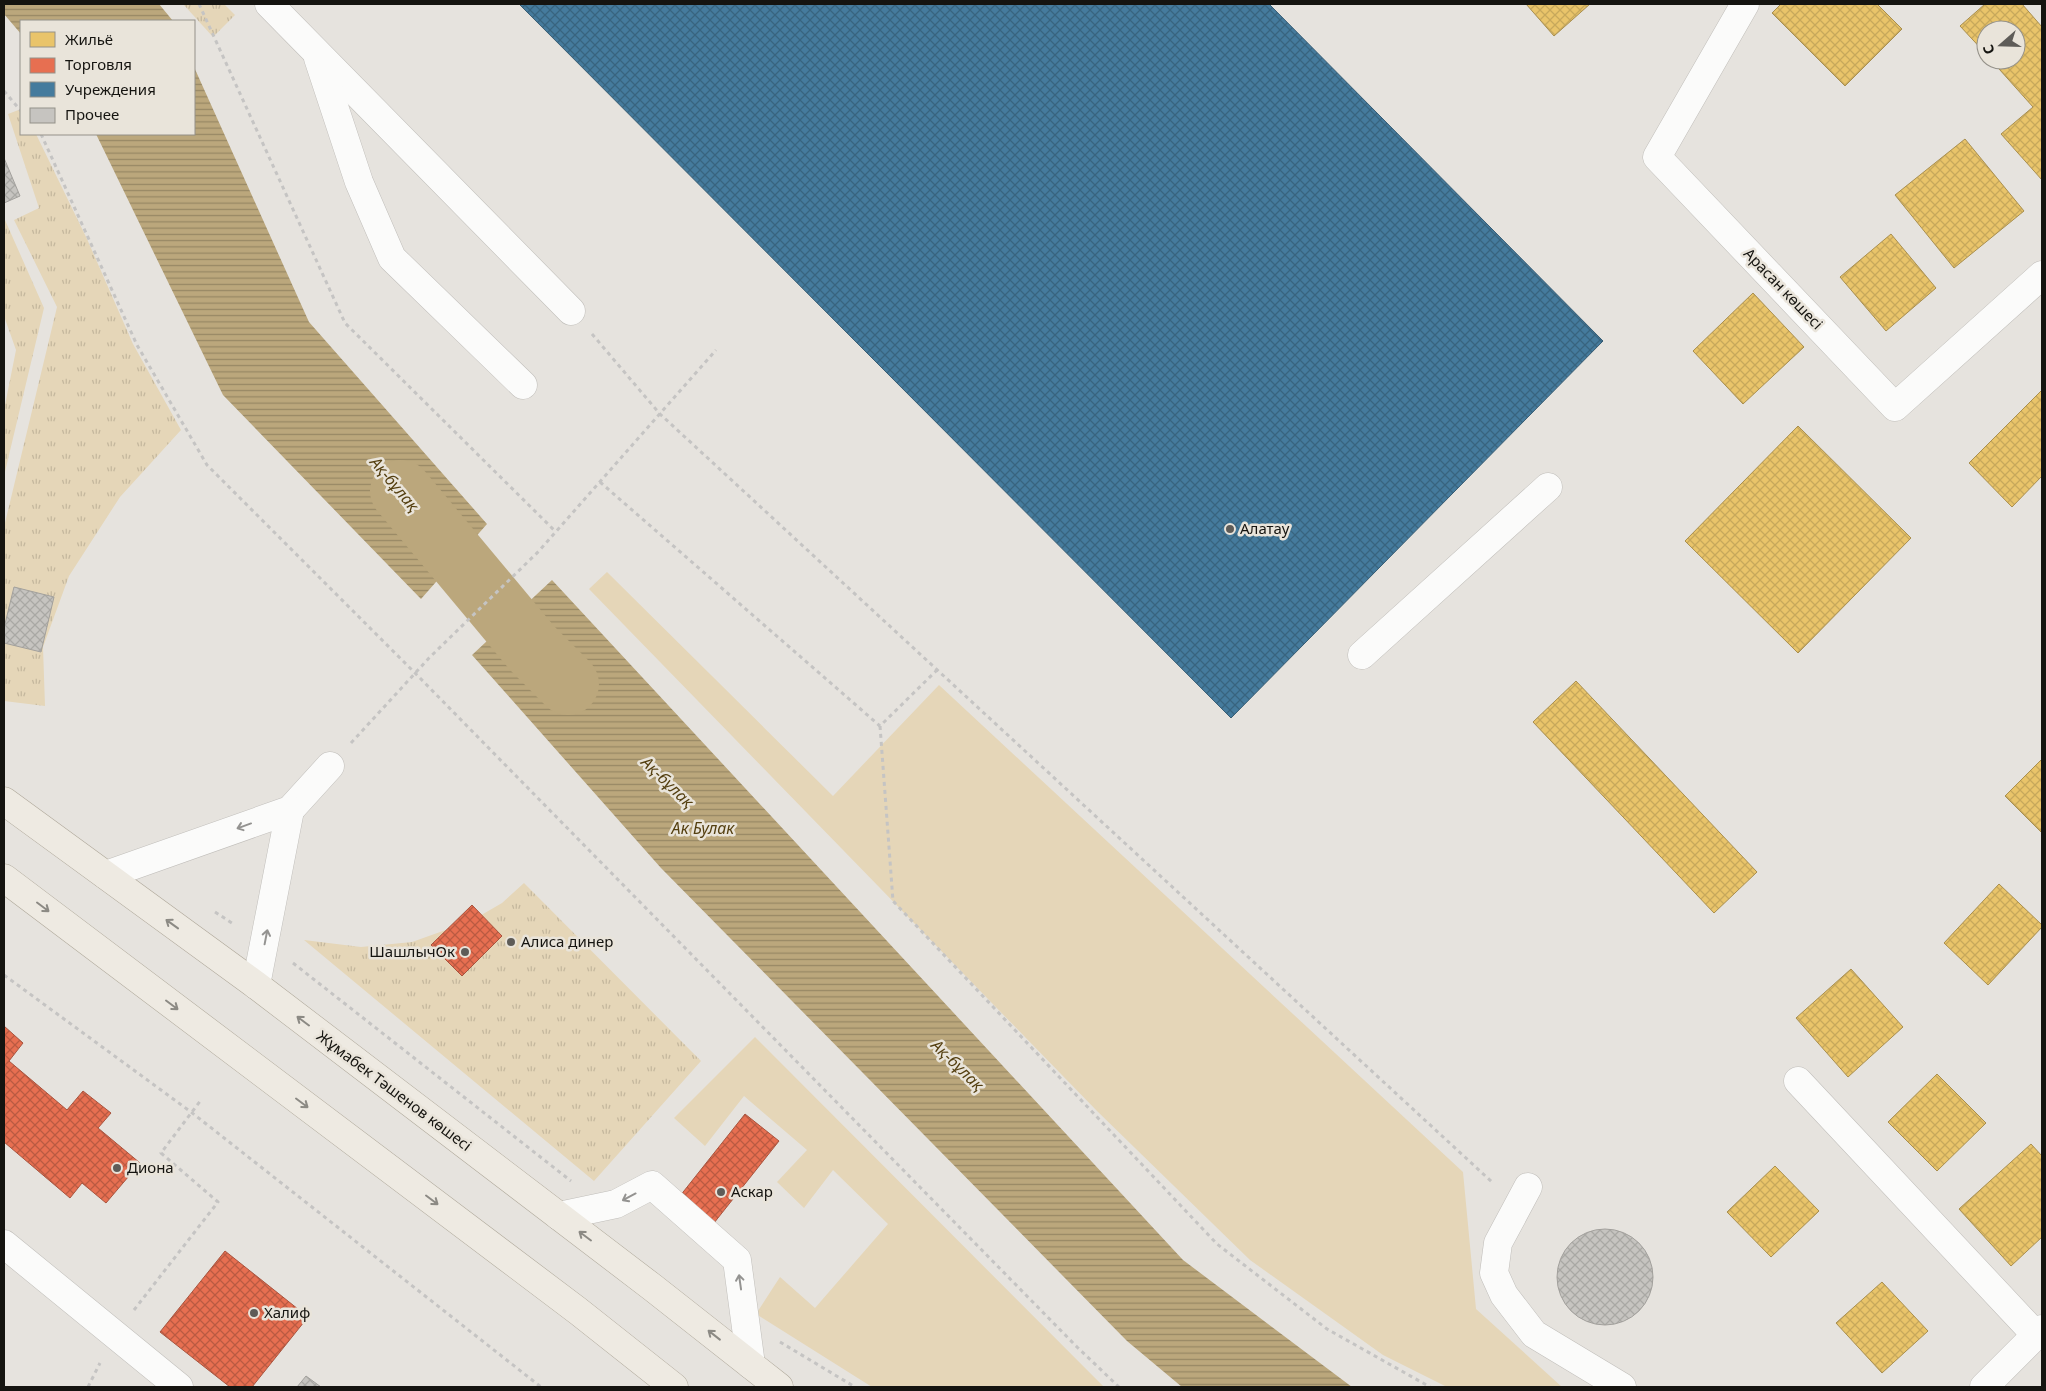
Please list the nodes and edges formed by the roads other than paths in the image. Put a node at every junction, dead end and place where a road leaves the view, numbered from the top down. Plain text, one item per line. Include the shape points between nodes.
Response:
1 (269, 4) edge
2 (1745, 4) edge
3 (316, 52) junction
4 (2042, 275) edge
5 (571, 311) road end
6 (523, 384) dead end
7 (1548, 487) dead end
8 (1362, 655) dead end
9 (330, 766) road end
10 (4, 801) edge
11 (290, 810) junction
12 (106, 875) junction
13 (4, 878) edge
14 (256, 985) junction
15 (1798, 1081) dead end
16 (1523, 1196) road end
17 (559, 1216) junction
18 (4, 1244) edge
19 (2039, 1332) edge
20 (752, 1365) junction
21 (1995, 1384) edge
22 (179, 1387) edge
23 (674, 1387) edge
24 (779, 1387) edge
25 (1622, 1387) edge

1 - 3 street
2 - 4 street, Арасан көшесі via 1657,157 1895,406
3 - 5 street
3 - 6 street via 359,182 392,258
7 - 8 street
9 - 11 street
10 - 12 main road, Жұмабек Тәшенов көшесі
11 -> 12 street
14 -> 11 street
14 -> 12 main road, Жұмабек Тәшенов көшесі
13 -> 23 main road
17 -> 14 main road, Жұмабек Тәшенов көшесі
15 - 19 street
16 - 25 street via 1498,1243 1494,1273 1504,1295 1534,1334
20 -> 17 main road, Жұмабек Тәшенов көшесі
20 -> 17 street via 737,1260 652,1185 616,1204
18 - 22 street
19 - 21 street
20 - 24 main road, Жұмабек Тәшенов көшесі

